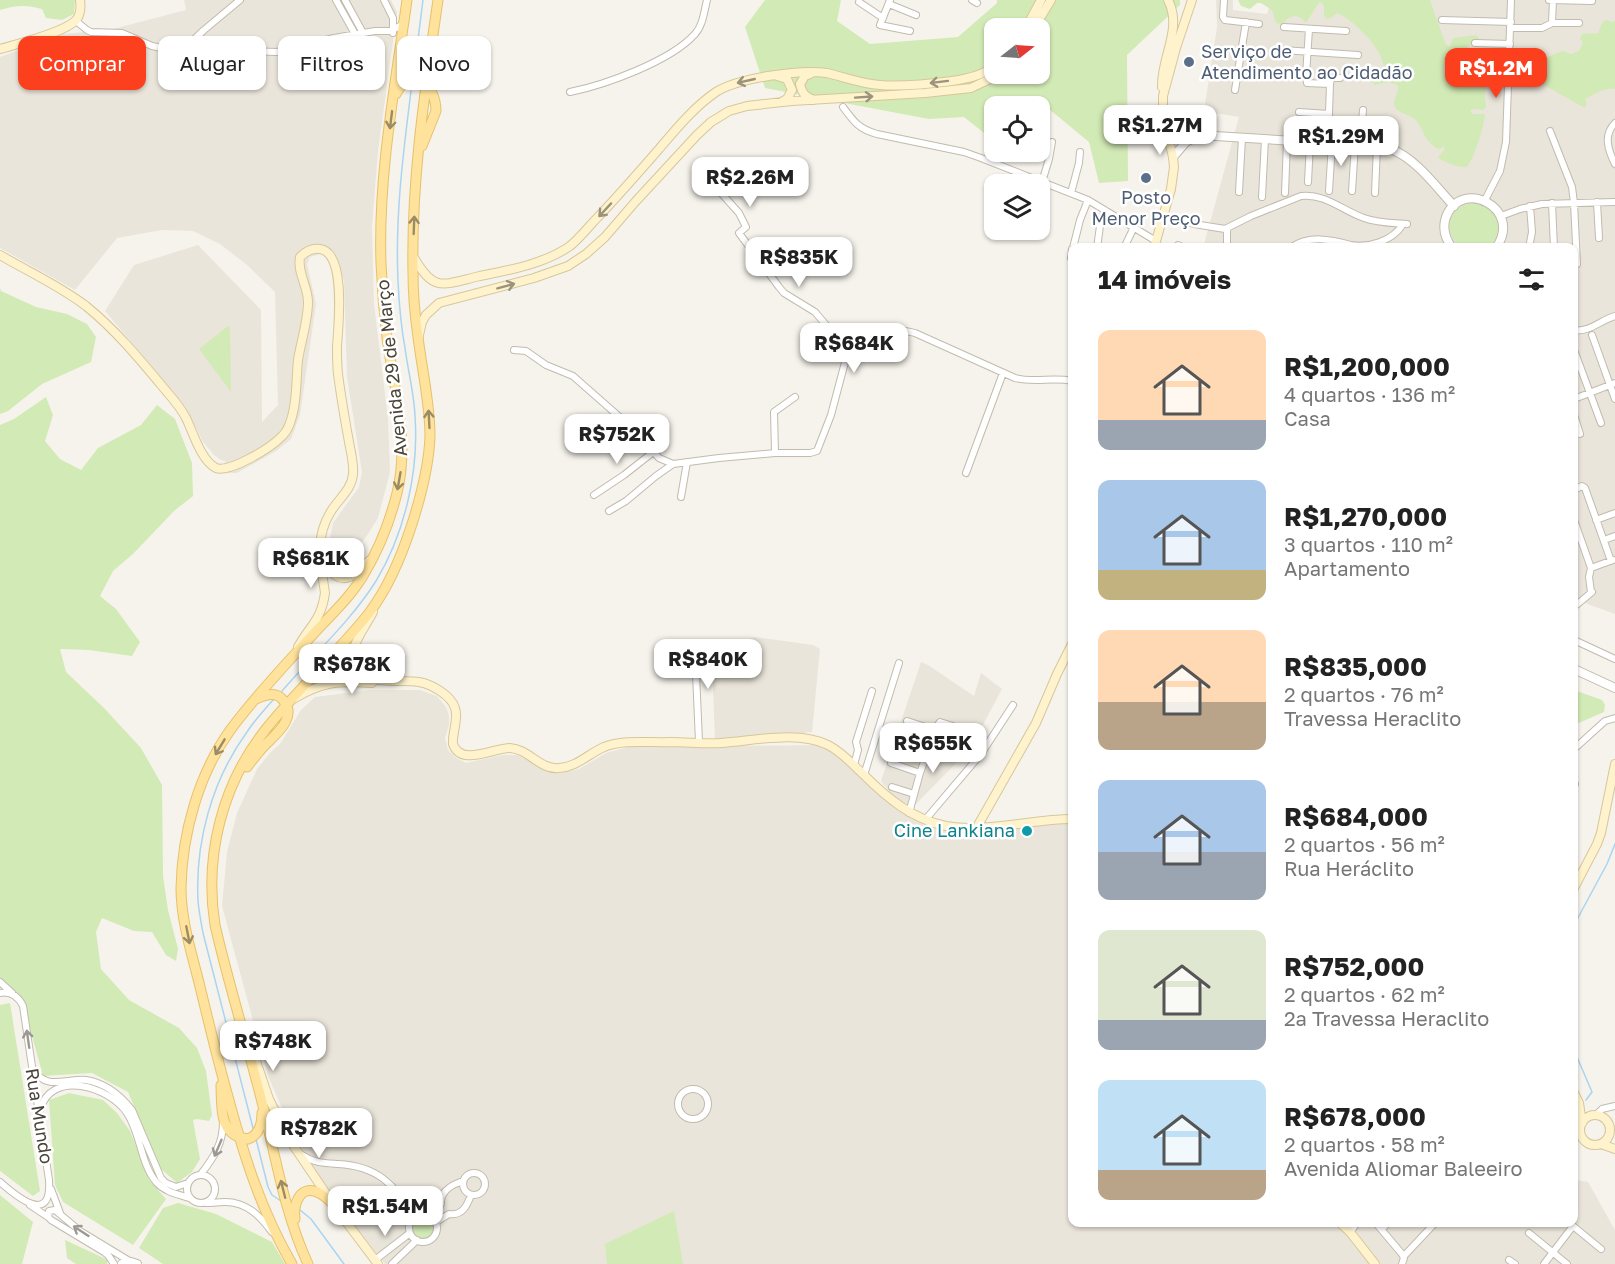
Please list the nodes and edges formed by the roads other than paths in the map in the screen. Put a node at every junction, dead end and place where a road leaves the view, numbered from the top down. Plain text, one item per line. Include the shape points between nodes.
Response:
1 (80, 0) edge
2 (240, 0) edge
3 (336, 0) edge
4 (345, 0) edge
5 (384, 0) edge
6 (407, 0) edge
7 (438, 0) edge
8 (707, 0) edge
9 (1041, 0) edge
10 (1051, 0) edge
11 (1168, 0) edge
12 (1192, 0) edge
13 (1224, 0) edge
14 (1512, 0) edge
15 (1552, 0) edge
16 (1592, 1) edge
17 (859, 2) dead end
18 (890, 2) edge
19 (916, 15) dead end
20 (883, 18) junction
21 (1031, 18) edge
22 (1040, 18) edge
23 (1442, 20) dead end
24 (76, 21) junction
25 (404, 22) junction
26 (1246, 22) junction
27 (1579, 22) dead end
28 (1552, 23) junction
29 (1258, 24) dead end
30 (1511, 25) junction
31 (1284, 27) dead end
32 (1309, 29) junction
33 (392, 31) junction
34 (910, 31) dead end
35 (1346, 31) dead end
36 (363, 33) junction
37 (355, 34) junction
38 (198, 36) edge
39 (402, 36) edge
40 (433, 36) edge
41 (397, 43) edge
42 (1475, 43) dead end
43 (1510, 44) junction
44 (158, 48) edge
45 (0, 49) edge
46 (1282, 50) dead end
47 (266, 52) edge
48 (1307, 52) junction
49 (1358, 55) dead end
50 (397, 72) edge
51 (984, 72) edge
52 (819, 73) junction
53 (1279, 74) dead end
54 (774, 75) junction
55 (1306, 76) junction
56 (1340, 78) dead end
57 (984, 82) edge
58 (1330, 84) junction
59 (398, 90) edge
60 (426, 90) edge
61 (1235, 90) dead end
62 (570, 92) dead end
63 (1163, 96) junction
64 (393, 101) junction
65 (816, 101) junction
66 (777, 103) junction
67 (843, 107) dead end
68 (1363, 110) dead end
69 (1299, 112) dead end
70 (1329, 114) junction
71 (1615, 123) edge
72 (1166, 126) junction
73 (1550, 130) dead end
74 (1183, 133) junction
75 (1198, 135) junction
76 (1242, 138) junction
77 (1265, 140) junction
78 (1287, 141) junction
79 (1052, 142) dead end
80 (1186, 142) junction
81 (1310, 142) junction
82 (1330, 143) junction
83 (1358, 144) junction
84 (1377, 146) junction
85 (1080, 152) dead end
86 (1173, 157) junction
87 (1615, 164) edge
88 (1021, 174) edge
89 (1044, 174) edge
90 (1308, 182) dead end
91 (1050, 185) edge
92 (714, 186) dead end
93 (1329, 191) dead end
94 (1352, 191) dead end
95 (1239, 192) dead end
96 (1071, 193) junction
97 (1285, 193) dead end
98 (1375, 193) dead end
99 (1262, 197) dead end
100 (1088, 200) junction
101 (1485, 201) junction
102 (1574, 202) junction
103 (1597, 202) junction
104 (1615, 202) edge
105 (1552, 203) junction
106 (1454, 206) junction
107 (1530, 206) junction
108 (1105, 210) junction
109 (1163, 215) junction
110 (1501, 216) junction
111 (1134, 227) junction
112 (1227, 229) junction
113 (1599, 238) dead end
114 (1074, 243) edge
115 (1098, 243) edge
116 (1126, 243) edge
117 (1154, 243) edge
118 (1155, 243) edge
119 (1227, 243) edge
120 (1298, 243) edge
121 (1342, 243) edge
122 (1376, 243) edge
123 (1450, 243) edge
124 (1499, 243) edge
125 (1530, 243) edge
126 (1554, 243) edge
127 (1576, 243) edge
128 (0, 255) edge
129 (412, 255) junction
130 (1615, 316) edge
131 (1578, 330) edge
132 (1592, 335) dead end
133 (418, 339) junction
134 (514, 350) dead end
135 (848, 351) junction
136 (1578, 361) edge
137 (1003, 373) junction
138 (1068, 380) edge
139 (1613, 384) edge
140 (1590, 393) junction
141 (795, 397) dead end
142 (1578, 398) edge
143 (1615, 399) edge
144 (1600, 423) dead end
145 (1578, 428) edge
146 (1580, 434) dead end
147 (652, 453) junction
148 (775, 453) junction
149 (687, 462) junction
150 (674, 465) junction
151 (966, 473) dead end
152 (1578, 488) edge
153 (594, 495) dead end
154 (681, 498) dead end
155 (609, 511) dead end
156 (1615, 513) edge
157 (1596, 520) junction
158 (324, 524) junction
159 (1615, 536) edge
160 (1578, 539) edge
161 (1604, 540) junction
162 (374, 555) junction
163 (1613, 560) edge
164 (1591, 568) junction
165 (381, 595) junction
166 (1578, 603) edge
167 (1578, 642) edge
168 (695, 650) dead end
169 (1068, 652) edge
170 (292, 657) junction
171 (1615, 659) edge
172 (899, 663) dead end
173 (1578, 671) edge
174 (407, 682) junction
175 (1615, 688) edge
176 (872, 691) dead end
177 (254, 700) junction
178 (289, 702) junction
179 (1013, 705) dead end
180 (1615, 718) edge
181 (907, 721) dead end
182 (953, 726) dead end
183 (935, 732) junction
184 (950, 738) dead end
185 (699, 742) junction
186 (900, 742) dead end
187 (931, 744) junction
188 (1578, 745) edge
189 (949, 750) dead end
190 (928, 752) junction
191 (891, 763) dead end
192 (1615, 764) edge
193 (854, 765) junction
194 (920, 773) junction
195 (864, 775) junction
196 (892, 787) dead end
197 (914, 794) junction
198 (909, 813) junction
199 (1068, 819) edge
200 (925, 820) junction
201 (977, 827) junction
202 (1578, 880) edge
203 (0, 982) edge
204 (0, 993) edge
205 (15, 996) junction
206 (234, 998) junction
207 (213, 1041) junction
208 (31, 1062) junction
209 (1578, 1100) edge
210 (1580, 1103) junction
211 (262, 1105) junction
212 (1615, 1106) edge
213 (39, 1113) junction
214 (1595, 1115) junction
215 (702, 1116) joint
216 (223, 1118) junction
217 (1582, 1124) junction
218 (1610, 1129) junction
219 (241, 1138) junction
220 (1601, 1144) junction
221 (1615, 1147) edge
222 (299, 1153) junction
223 (327, 1164) junction
224 (201, 1174) junction
225 (316, 1179) junction
226 (49, 1180) junction
227 (463, 1181) junction
228 (0, 1182) edge
229 (188, 1183) junction
230 (471, 1195) junction
231 (189, 1198) junction
232 (27, 1203) junction
233 (206, 1203) junction
234 (441, 1204) junction
235 (335, 1207) junction
236 (428, 1214) junction
237 (449, 1214) junction
238 (61, 1215) junction
239 (48, 1216) junction
240 (414, 1217) junction
241 (436, 1222) junction
242 (1344, 1227) edge
243 (1354, 1227) edge
244 (1431, 1227) edge
245 (1569, 1227) edge
246 (1575, 1227) edge
247 (1382, 1229) edge
248 (1350, 1232) junction
249 (410, 1233) junction
250 (1529, 1233) dead end
251 (297, 1240) junction
252 (417, 1240) junction
253 (281, 1245) junction
254 (1601, 1249) dead end
255 (1553, 1252) junction
256 (1404, 1256) junction
257 (377, 1262) edge
258 (134, 1263) edge
259 (114, 1264) edge
260 (122, 1264) edge
261 (292, 1264) edge
262 (308, 1264) edge
263 (392, 1264) edge
264 (1375, 1264) edge
265 (1402, 1264) edge
266 (1544, 1264) edge
267 (1567, 1264) edge

1 - 24 main road
2 - 38 street
3 - 37 street
4 - 36 street
5 - 33 street via 393,18
6 - 25 main road, Avenida 29 de Março
7 - 40 main road, Avenida 29 de Março
8 - 62 street via 699,29 672,52 622,76
9 - 21 main road
10 - 22 main road
11 - 63 main road via 1174,21 1162,76
12 - 63 main road
13 - 26 street via 1225,20
14 - 30 street
15 - 16 street
15 - 28 street
17 - 20 street
18 - 19 street
18 - 20 street
20 - 34 street via 880,25
23 - 30 street
24 - 44 street via 91,32 122,33
24 - 45 main road
25 - 33 street
25 - 39 main road, Avenida 29 de Março
26 - 29 street
26 - 61 street
27 - 28 street
28 - 30 street via 1542,28
30 - 43 street
31 - 32 street
32 - 35 street
32 - 48 street
33 - 36 street
33 - 41 street
36 - 37 street
37 - 47 street
42 - 43 street
43 - 101 street via 1506,142 1500,171
46 - 48 street
48 - 49 street
48 - 55 street
50 - 64 main road, Avenida 29 de Março
51 -> 52 main road via 965,79 903,86
52 - 54 main road
52 - 65 main road via 805,76 800,84 807,98
53 - 55 street
54 - 66 main road via 787,80 792,90 787,99
54 -> 129 main road via 737,83 702,102 570,246 545,259 450,283 435,283
55 - 58 street via 1307,83
56 - 58 street via 1331,78
65 -> 57 main road via 971,88
58 - 70 street
59 - 64 main road
129 -> 60 main road, Avenida 29 de Março
63 - 72 main road
64 -> 162 main road, Avenida 29 de Março via 383,192 381,260 402,456 394,504
65 - 66 main road
133 -> 66 main road via 425,317 439,303 568,266 605,237 711,122 729,111
67 - 88 street via 858,126 870,132 964,152
68 - 83 street
69 - 70 street
70 - 82 street
71 - 87 street via 1607,141
72 - 74 street
72 - 86 main road
73 - 102 street via 1570,178
74 - 75 street
74 - 80 street
75 - 76 street
75 - 80 street
76 - 77 street
76 - 95 street
77 - 78 street
77 - 99 street
78 - 81 street
78 - 97 street
79 - 89 street
80 - 86 street
81 - 82 street
81 - 90 street
82 - 83 street
82 - 93 street
83 - 84 street
83 - 94 street
84 - 98 street
84 - 106 street via 1408,159
85 - 96 street
86 - 109 main road via 1173,179
91 - 96 street
92 - 135 street via 743,220 746,227 739,233 784,293 815,312
96 - 100 street
100 - 108 street
100 - 114 street
101 - 106 street via 1474,198
101 - 110 street
102 - 103 street
102 - 105 street
102 - 127 street
103 - 104 street
103 - 113 street
105 - 107 street
105 - 126 street
106 - 123 street via 1444,226
107 - 110 street
107 - 125 street
108 - 111 street
108 - 115 street
109 - 112 street
109 - 118 main road
110 - 124 street via 1503,231
111 - 116 street
111 - 117 street
112 - 119 street
112 - 122 street via 1307,196 1330,201 1365,219 1405,224
120 - 121 street via 1312,239
128 - 158 main road via 63,290 104,321 181,410 209,463 224,469 273,444 287,430 307,309 300,257 314,249 327,252 337,276 338,374 353,476
129 - 133 main road, Avenida 29 de Março
130 - 131 street
132 - 139 street
165 -> 133 main road, Avenida 29 de Março via 412,524 428,460 428,409
134 - 147 street via 526,351 573,376 623,420
135 - 137 street via 875,335 908,331
135 - 148 street via 819,449 814,453
136 - 140 street
137 - 138 street via 1023,380
137 - 151 street
139 - 140 street
139 - 143 street
140 - 142 street
140 - 144 street
141 - 148 street via 774,412
145 - 146 street
147 - 150 street
147 - 153 street
148 - 149 street
149 - 150 street
149 - 154 street
150 - 155 street
152 - 157 street via 1585,488
156 - 157 street
157 - 161 street
158 - 162 main road via 324,555 332,574 351,577
158 - 170 main road via 319,543 325,593 322,606 318,619
159 - 161 street
160 - 164 street
161 - 163 street
162 - 170 main road, Avenida 29 de Março via 357,585
163 - 164 street
164 - 166 street via 1591,592
165 - 174 main road via 354,647 353,661 367,678
165 - 178 main road, Avenida 29 de Março
167 - 171 street
168 - 185 street
169 - 201 main road via 1036,723
170 - 177 main road, Avenida 29 de Março
172 - 195 street
173 - 175 street
174 - 178 main road via 332,683
174 - 185 main road via 431,686 452,702 456,713 453,744 467,756 515,749 558,768 575,765 612,745
176 - 193 street via 856,742
177 - 178 main road via 273,694
177 -> 207 main road, Avenida 29 de Março via 222,742 206,772 185,846 183,909
178 - 206 main road via 282,729 232,786 217,833 211,904
179 - 200 street via 981,754
180 - 188 street via 1605,721
181 - 183 street
182 - 183 street via 940,722
183 - 184 street
183 - 187 street
185 - 193 main road via 804,738 820,741
186 - 190 street
187 - 189 street
187 - 190 street
190 - 194 street
191 - 194 street
192 - 202 main road via 1601,833
193 - 195 main road
194 - 197 street
195 - 198 main road
196 - 197 street
197 - 198 street
198 - 200 main road
199 - 201 main road
200 - 201 main road via 945,826
203 - 205 street
204 - 205 street
208 -> 205 street, Rua Mundo via 23,1006
206 - 211 main road
206 - 222 main road via 269,1099
207 - 216 main road
207 - 219 main road, Avenida 29 de Março
208 - 213 street, Rua Mundo
208 - 229 street via 43,1081 86,1080 117,1094 138,1122 160,1178 176,1187
209 - 210 main road
210 - 214 main road
210 - 217 main road
211 - 219 main road via 257,1134
251 -> 211 main road
212 - 214 street
213 - 226 street, Rua Mundo
213 - 231 street via 45,1097 58,1089 85,1086 99,1090 118,1102 130,1119 158,1184
214 - 217 main road
214 - 218 main road via 1608,1122
215 - 215 street via 708,1104 705,1095 698,1090 684,1092 678,1100 679,1110 690,1118
216 - 219 main road via 229,1130
216 -> 224 street via 222,1141
217 - 220 main road via 1584,1141
218 - 220 main road
218 - 221 main road
219 - 253 main road, Avenida 29 de Março via 264,1209
220 - 221 main road
222 - 223 street
222 - 225 main road
223 - 225 street via 318,1168
223 - 240 street via 354,1166 379,1174
224 - 229 street
224 - 233 street via 211,1179 215,1188
225 - 235 main road
226 - 232 street, Rua Mundo via 48,1198 36,1205
226 - 238 street
227 - 230 street via 463,1188
227 - 230 street via 472,1173 483,1179 485,1186 481,1192
227 - 234 street via 442,1194
228 - 232 street
229 - 231 street
230 - 237 street via 463,1211
231 - 233 street
232 - 239 street
233 - 253 street via 246,1207 256,1213
234 - 236 street
234 - 237 street
235 - 251 main road via 315,1191 301,1194 294,1212
235 - 257 main road
236 - 240 street
236 - 241 street
237 - 241 street
238 - 239 street via 51,1209
258 -> 238 street
239 - 259 street via 104,1252
240 - 249 street
241 - 252 street via 433,1238
242 - 248 main road
243 - 248 street
244 - 256 street
245 - 255 street
246 - 254 street
247 - 256 street
248 - 264 main road
249 - 252 street
249 - 257 street
250 - 255 street
251 - 262 main road
252 - 263 street
253 - 261 main road, Avenida 29 de Março
255 - 266 street
255 - 267 street
256 - 265 street
258 - 260 street

